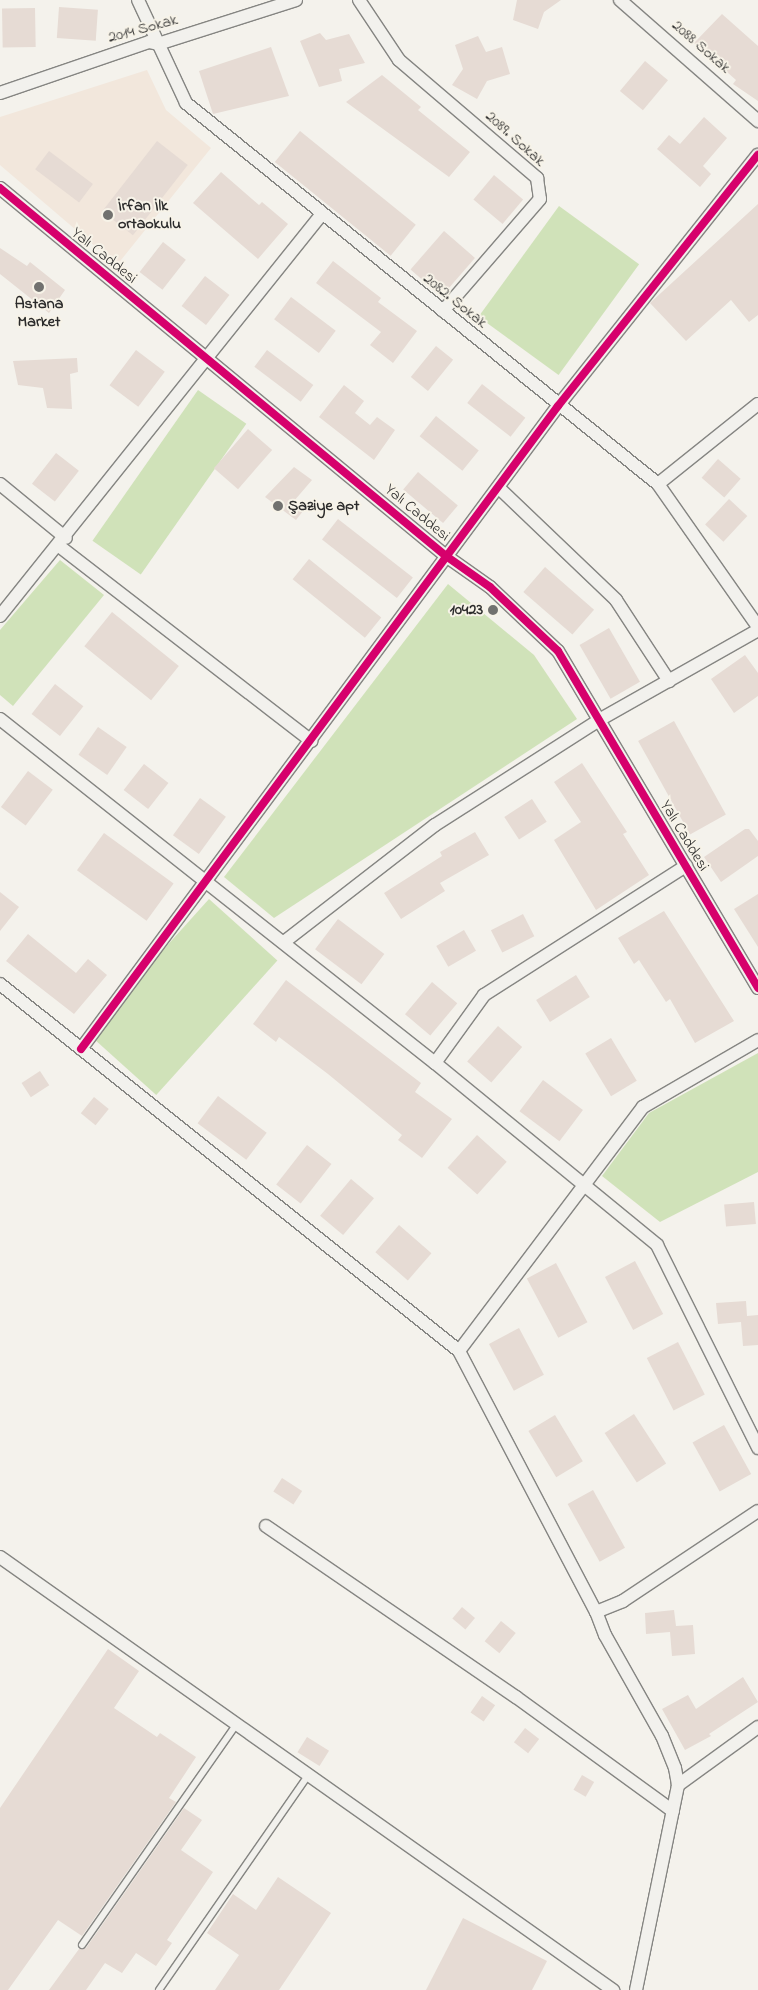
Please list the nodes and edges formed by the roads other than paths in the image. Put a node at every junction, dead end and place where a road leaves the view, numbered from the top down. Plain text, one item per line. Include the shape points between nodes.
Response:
1 (138, 0) edge
2 (296, 0) edge
3 (360, 0) edge
4 (620, 0) edge
5 (158, 44) junction
6 (0, 93) edge
7 (758, 121) edge
8 (758, 155) edge
9 (0, 188) edge
10 (321, 215) junction
11 (443, 311) junction
12 (207, 359) junction
13 (758, 404) edge
14 (558, 406) junction
15 (0, 484) edge
16 (658, 484) junction
17 (499, 488) junction
18 (62, 542) junction
19 (446, 556) junction
20 (0, 616) edge
21 (758, 629) edge
22 (669, 681) junction
23 (0, 718) edge
24 (600, 720) junction
25 (311, 741) junction
26 (686, 866) junction
27 (205, 880) junction
28 (284, 942) junction
29 (0, 984) edge
30 (758, 988) edge
31 (758, 1040) edge
32 (81, 1049) junction
33 (435, 1063) junction
34 (582, 1184) junction
35 (459, 1351) junction
36 (758, 1448) edge
37 (758, 1511) edge
38 (266, 1526) dead end
39 (0, 1557) edge
40 (596, 1612) junction
41 (238, 1724) junction
42 (758, 1727) edge
43 (308, 1774) junction
44 (678, 1785) junction
45 (673, 1811) junction
46 (82, 1945) dead end
47 (159, 1990) edge
48 (613, 1990) edge
49 (636, 1990) edge

1 - 5 street, 2082. Sokak
2 - 5 street, 2014 Sokak
3 - 11 street, 2089. Sokak via 399,60 537,178 540,200
4 - 7 street, 2088 Sokak
5 - 6 street, 2014 Sokak via 149,42
5 - 10 street, 2082. Sokak via 186,103
8 - 14 street
9 - 12 street, Yalı Caddesi
10 - 11 street, 2082. Sokak
10 - 12 street
11 - 14 street, 2082. Sokak
12 - 18 street
12 - 19 street, Yalı Caddesi
13 - 16 street
14 - 16 street, 2082. Sokak
14 - 17 street
15 - 18 street
16 - 21 street, 2082. Sokak
17 - 19 street
17 - 22 street via 616,600
18 - 20 street
18 - 25 street
19 - 24 street, Yalı Caddesi via 490,588 558,651
19 - 25 street
21 - 22 street
22 - 24 street
23 - 27 street
24 - 26 street, Yalı Caddesi
24 - 28 street via 435,826
25 - 27 street
26 - 30 street, Yalı Caddesi
26 - 33 street via 484,995
27 - 28 street
27 - 32 street
28 - 33 street
29 - 32 street
31 - 34 street via 643,1107
32 - 35 street
33 - 34 street
34 - 35 street
34 - 36 street via 657,1245
35 - 40 street
37 - 40 street via 623,1601
38 - 45 street via 516,1697
39 - 41 street
40 - 44 street via 605,1635 662,1736
41 - 43 street
41 - 46 lane
42 - 44 street
43 - 47 lane
43 - 48 street
44 - 45 street
45 - 49 street

